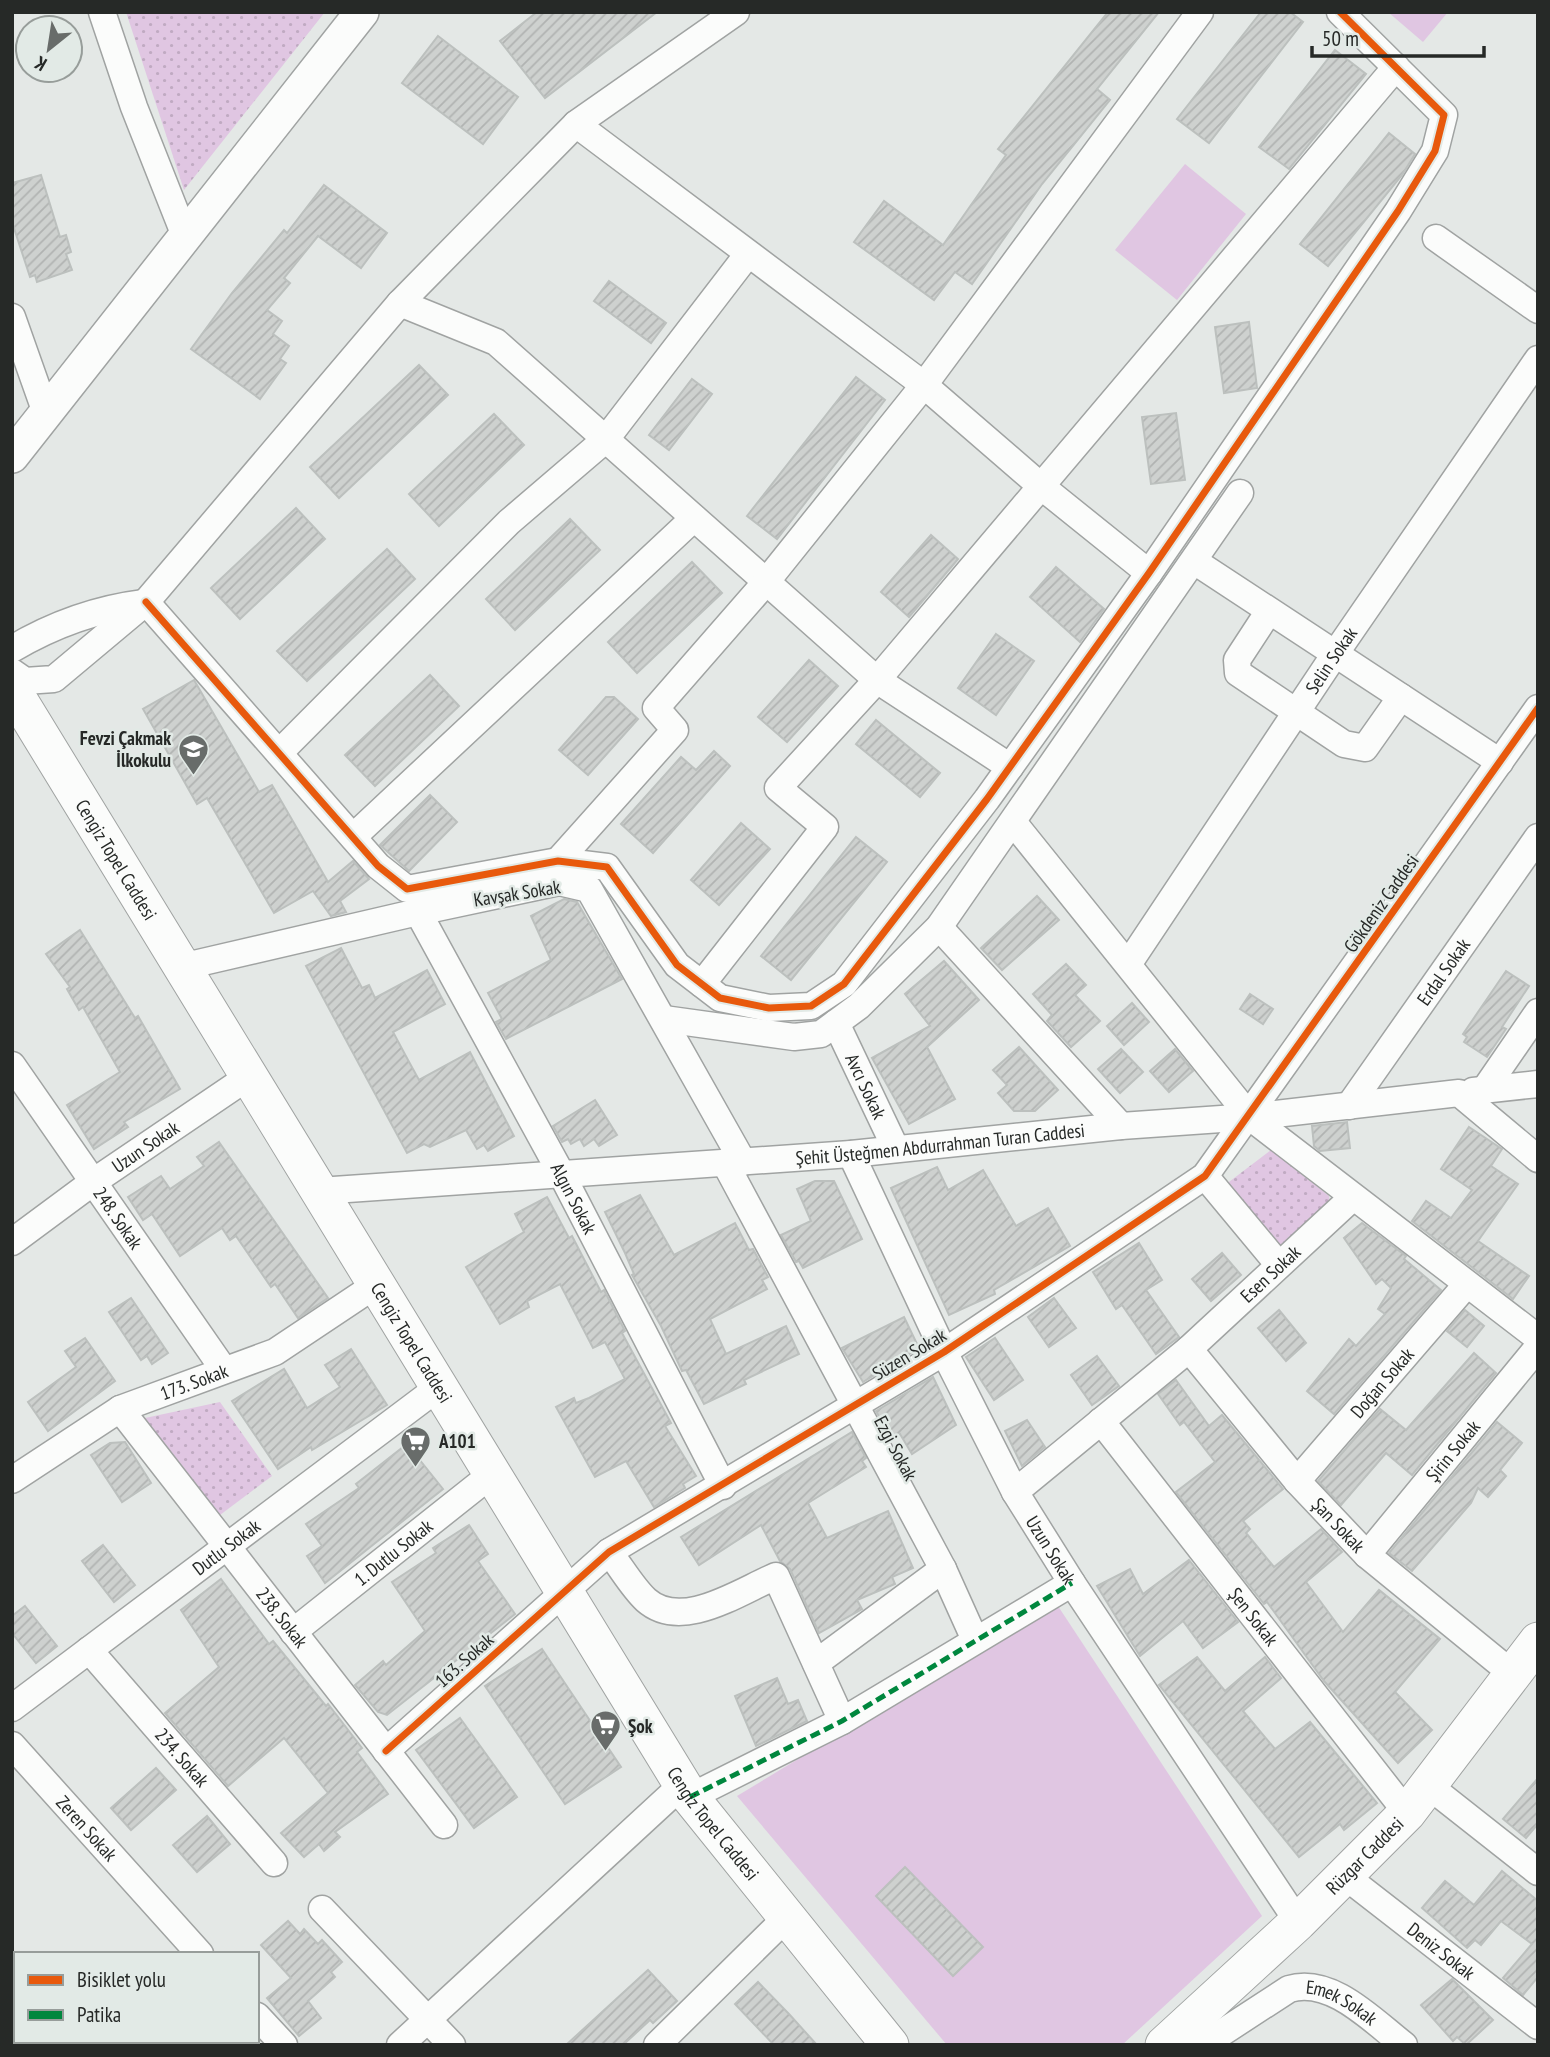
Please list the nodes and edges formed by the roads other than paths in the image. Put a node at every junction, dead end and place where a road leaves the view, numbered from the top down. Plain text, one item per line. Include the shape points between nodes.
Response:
1 (102, 12) edge
2 (362, 12) edge
3 (736, 12) edge
4 (1199, 12) edge
5 (1340, 12) edge
6 (1396, 67) junction
7 (576, 124) junction
8 (185, 236) junction
9 (1436, 238) dead end
10 (748, 254) junction
11 (400, 303) junction
12 (1538, 310) edge
13 (12, 317) edge
14 (1538, 359) edge
15 (924, 384) junction
16 (46, 413) junction
17 (606, 439) junction
18 (12, 456) edge
19 (1042, 486) junction
20 (1240, 493) dead end
21 (694, 518) junction
22 (1194, 561) junction
23 (1149, 573) junction
24 (766, 582) junction
25 (146, 602) junction
26 (1269, 611) junction
27 (12, 649) edge
28 (1335, 654) junction
29 (12, 672) edge
30 (877, 680) junction
31 (12, 689) edge
32 (1401, 697) junction
33 (1538, 708) edge
34 (1296, 712) junction
35 (279, 753) junction
36 (1500, 762) junction
37 (1010, 767) junction
38 (1013, 822) junction
39 (353, 837) junction
40 (1538, 837) edge
41 (558, 861) junction
42 (418, 912) junction
43 (939, 927) junction
44 (1129, 963) junction
45 (181, 967) junction
46 (702, 984) junction
47 (1538, 1012) edge
48 (664, 1019) junction
49 (836, 1023) junction
50 (12, 1065) edge
51 (248, 1077) junction
52 (1538, 1084) edge
53 (1485, 1089) junction
54 (1459, 1093) junction
55 (1349, 1106) junction
56 (1250, 1117) junction
57 (1121, 1126) junction
58 (896, 1149) junction
59 (851, 1154) junction
60 (1538, 1159) edge
61 (734, 1162) junction
62 (562, 1174) junction
63 (1205, 1177) junction
64 (93, 1182) junction
65 (318, 1191) junction
66 (1352, 1198) junction
67 (12, 1242) edge
68 (1279, 1265) junction
69 (377, 1284) junction
70 (1467, 1284) junction
71 (1538, 1338) edge
72 (1538, 1347) edge
73 (1189, 1349) junction
74 (944, 1353) junction
75 (224, 1370) junction
76 (439, 1387) junction
77 (854, 1404) junction
78 (120, 1409) junction
79 (1101, 1421) junction
80 (492, 1474) junction
81 (12, 1480) edge
82 (1297, 1481) junction
83 (723, 1486) junction
84 (1016, 1492) junction
85 (227, 1546) junction
86 (609, 1552) junction
87 (1367, 1555) junction
88 (943, 1569) junction
89 (1072, 1583) junction
90 (563, 1592) junction
91 (293, 1632) junction
92 (975, 1640) junction
93 (89, 1650) junction
94 (1530, 1655) edge
95 (816, 1663) junction
96 (12, 1708) edge
97 (842, 1721) junction
98 (12, 1745) edge
99 (386, 1751) junction
100 (686, 1791) junction
101 (1418, 1799) junction
102 (444, 1825) dead end
103 (274, 1863) dead end
104 (1538, 1872) edge
105 (1345, 1876) junction
106 (322, 1909) dead end
107 (786, 1918) junction
108 (1298, 1922) junction
109 (198, 1952) edge
110 (259, 2018) edge
111 (426, 2020) junction
112 (1538, 2026) edge
113 (879, 2041) edge
114 (284, 2045) edge
115 (400, 2045) edge
116 (452, 2045) edge
117 (657, 2045) edge
118 (1164, 2045) edge
119 (1203, 2045) edge
120 (1404, 2045) edge

1 - 8 street
2 - 8 street
3 - 7 street
4 - 15 street
5 - 6 street
6 - 19 street
6 - 23 street via 1444,115 1435,150 1398,211
7 - 10 street
7 - 11 street
8 - 16 street
9 - 12 street
10 - 15 street
10 - 17 street
11 - 17 street via 496,342
11 - 25 street
13 - 16 street
14 - 28 street, Selin Sokak
15 - 19 street
15 - 24 street
16 - 18 street
17 - 21 street
17 - 35 street via 509,522
19 - 23 street
19 - 30 street
20 - 22 street
21 - 24 street
21 - 39 street
22 - 26 street
22 - 38 street
23 - 37 street
24 - 30 street
24 - 41 street via 656,708 675,730
25 - 27 street via 65,621
25 - 29 street via 54,679 25,681
25 - 35 street
26 - 28 street
26 - 34 street via 1237,660 1238,673
28 - 32 street
28 - 34 street, Selin Sokak
30 - 37 street
30 - 46 street via 778,788 825,827
31 - 45 main road, Cengiz Topel Caddesi
32 - 34 street via 1365,748 1344,744
32 - 36 street
33 - 36 street, Gökdeniz Caddesi
34 - 44 street, Selin Sokak
35 - 39 street
36 - 56 street, Gökdeniz Caddesi
37 - 46 street via 844,984 811,1006 769,1008 720,998
38 - 43 street
38 - 44 street
39 - 41 street via 378,866 407,889
40 - 55 street, Erdal Sokak
41 - 46 street via 607,866 677,965
42 - 45 street, Kavşak Sokak
42 - 48 street, Kavşak Sokak via 559,882 589,889
42 - 62 street, Algın Sokak
43 - 49 street
43 - 57 street
44 - 56 street
45 - 51 main road, Cengiz Topel Caddesi
47 - 53 street
48 - 49 street via 794,1037 821,1034
48 - 61 street, Kavşak Sokak
49 - 58 street, Avcı Sokak
50 - 64 street, 248. Sokak
51 - 64 street, Uzun Sokak
51 - 65 main road, Cengiz Topel Caddesi
52 - 53 street, Şehit Üsteğmen Abdurrahman Turan Caddesi
53 - 54 street, Şehit Üsteğmen Abdurrahman Turan Caddesi
54 - 55 street, Şehit Üsteğmen Abdurrahman Turan Caddesi
54 - 60 street
55 - 56 street, Şehit Üsteğmen Abdurrahman Turan Caddesi
56 - 57 street, Şehit Üsteğmen Abdurrahman Turan Caddesi
56 - 63 street, Süzen Sokak
56 - 66 street
57 - 58 street, Şehit Üsteğmen Abdurrahman Turan Caddesi
58 - 59 street, Şehit Üsteğmen Abdurrahman Turan Caddesi
59 - 61 street, Şehit Üsteğmen Abdurrahman Turan Caddesi
59 - 74 street, Uzun Sokak
61 - 62 street, Şehit Üsteğmen Abdurrahman Turan Caddesi
61 - 77 street, Ezgi Sokak
62 - 65 street, Şehit Üsteğmen Abdurrahman Turan Caddesi
62 - 83 street, Algın Sokak
63 - 68 street
63 - 74 street, Süzen Sokak
64 - 67 street, Uzun Sokak
64 - 75 street, 248. Sokak
65 - 69 main road, Cengiz Topel Caddesi
66 - 68 street, Esen Sokak
66 - 70 street
68 - 73 street, Esen Sokak
69 - 75 street, 173. Sokak via 275,1352
69 - 76 main road, Cengiz Topel Caddesi
70 - 71 street
70 - 82 street, Doğan Sokak
72 - 87 street, Şirin Sokak
73 - 79 street, Esen Sokak
73 - 82 street, Şan Sokak
74 - 77 street, Süzen Sokak
74 - 84 street, Uzun Sokak
75 - 78 street, 173. Sokak
76 - 80 main road, Cengiz Topel Caddesi
76 - 85 street, Dutlu Sokak
77 - 83 street, Süzen Sokak
77 - 88 street, Ezgi Sokak
78 - 81 street, 173. Sokak
78 - 85 street, 238. Sokak
79 - 84 street, Esen Sokak
79 - 101 street, Şen Sokak
80 - 90 main road, Cengiz Topel Caddesi
80 - 91 street, 1. Dutlu Sokak
82 - 87 street, Şan Sokak
83 - 86 street, Süzen Sokak
84 - 89 street, Uzun Sokak
85 - 91 street, 238. Sokak
85 - 93 street, Dutlu Sokak
86 - 90 street, Süzen Sokak
86 - 95 street via 647,1601 674,1614 695,1611 776,1576
87 - 94 street, Şan Sokak
88 - 92 street, Ezgi Sokak
88 - 95 street
89 - 92 street
89 - 108 street, Uzun Sokak
90 - 99 street, 163. Sokak
90 - 100 main road, Cengiz Topel Caddesi
91 - 99 street, 238. Sokak
92 - 97 street
93 - 96 street, Dutlu Sokak
93 - 103 street, 234. Sokak
94 - 101 main road, Rüzgar Caddesi
95 - 97 street
97 - 100 street
98 - 109 street, Zeren Sokak
99 - 102 street, 238. Sokak
100 - 107 main road, Cengiz Topel Caddesi
100 - 111 street
101 - 104 street, Şen Sokak
101 - 105 main road, Rüzgar Caddesi
105 - 108 main road, Rüzgar Caddesi
105 - 112 street, Deniz Sokak
106 - 111 street
107 - 113 main road, Cengiz Topel Caddesi
107 - 117 street
108 - 118 main road, Rüzgar Caddesi
110 - 114 street
111 - 115 street
111 - 116 street
119 - 120 street, Emek Sokak via 1304,1984 1342,2000

